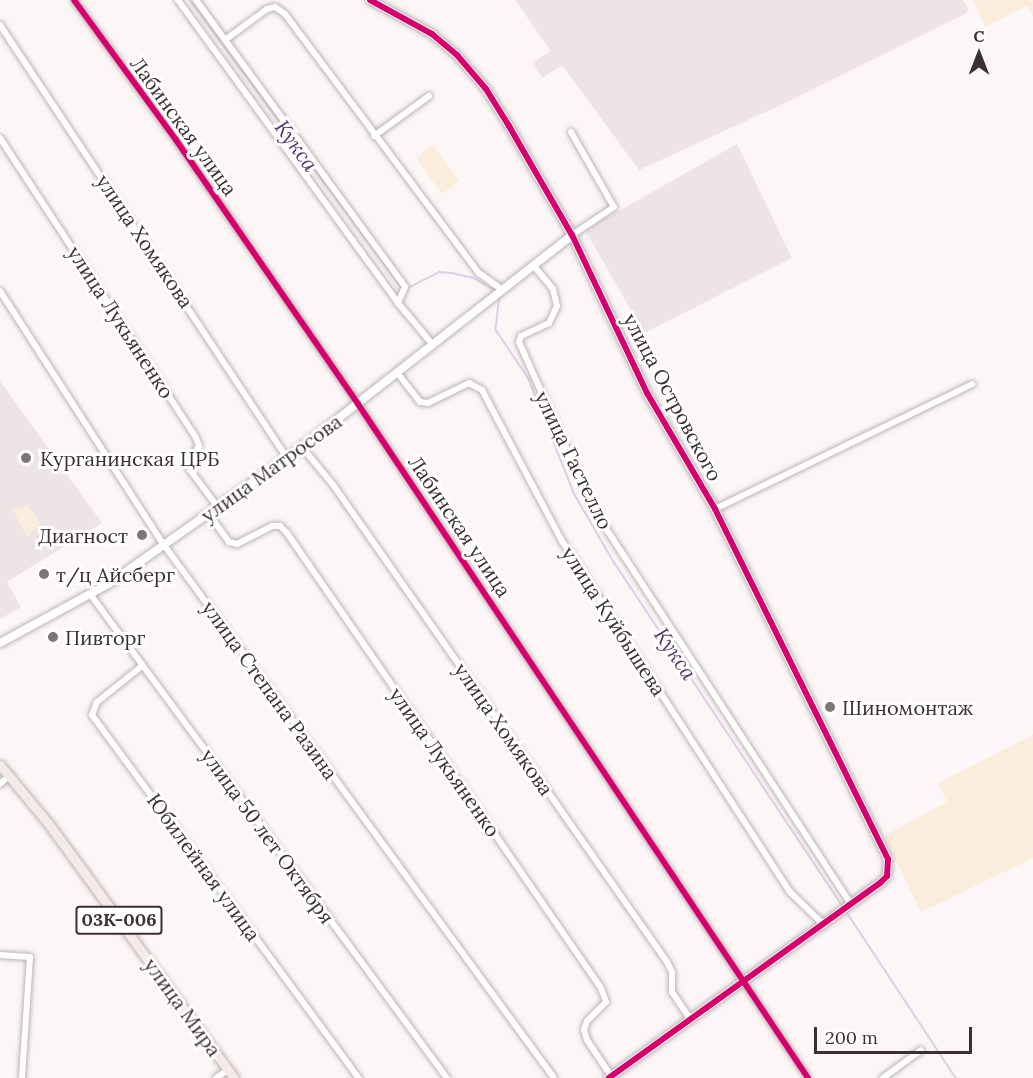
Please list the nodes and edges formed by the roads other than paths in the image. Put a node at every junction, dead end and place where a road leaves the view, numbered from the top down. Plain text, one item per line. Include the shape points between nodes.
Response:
1 (74, 0) edge
2 (178, 0) edge
3 (196, 0) edge
4 (370, 0) edge
5 (0, 25) edge
6 (225, 40) junction
7 (429, 96) dead end
8 (571, 132) dead end
9 (374, 136) junction
10 (0, 138) edge
11 (572, 235) junction
12 (533, 265) junction
13 (0, 291) edge
14 (499, 293) junction
15 (398, 303) junction
16 (433, 345) junction
17 (399, 375) junction
18 (972, 384) dead end
19 (358, 404) junction
20 (302, 447) junction
21 (287, 458) junction
22 (217, 506) junction
23 (715, 509) junction
24 (208, 513) junction
25 (164, 545) junction
26 (90, 594) junction
27 (0, 643) edge
28 (142, 666) junction
29 (0, 765) edge
30 (9, 776) junction
31 (0, 784) edge
32 (848, 904) junction
33 (824, 925) junction
34 (0, 956) edge
35 (741, 980) junction
36 (689, 1017) junction
37 (921, 1050) dead end
38 (228, 1070) junction
39 (610, 1077) edge
40 (22, 1078) edge
41 (216, 1078) edge
42 (234, 1078) edge
43 (359, 1078) edge
44 (447, 1078) edge
45 (554, 1078) edge
46 (808, 1078) edge
47 (883, 1078) edge

1 - 19 street, Лабинская улица
2 - 15 street
3 - 6 street
4 - 11 street, улица Островского via 432,34 473,72
5 - 21 street, улица Хомякова
6 - 9 street via 275,7
6 - 15 street via 405,287
7 - 9 street
8 - 11 street, улица Матросова via 614,207
9 - 14 street via 479,273
10 - 22 street, улица Лукьяненко via 196,438 199,446 189,462 190,470
11 - 12 street, улица Матросова
11 - 23 street, улица Островского via 647,393
12 - 14 street, улица Матросова
12 - 32 street, улица Гастелло via 553,289 557,306 549,323 521,336 519,342 594,510
13 - 25 street, улица Степана Разина
14 - 16 street, улица Матросова
15 - 16 street
16 - 17 street, улица Матросова
17 - 19 street, улица Матросова
17 - 33 street, улица Куйбышева via 420,402 429,403 469,383 482,390 562,541 789,891
18 - 23 street, улица Островского
19 - 20 street, улица Матросова
19 - 35 street, Лабинская улица
20 - 21 street, улица Матросова
20 - 36 street, улица Хомякова via 334,486 667,962 672,972 672,992
21 - 22 street, улица Матросова
22 - 24 street, улица Матросова
23 - 32 street, улица Островского via 888,859 887,876
24 - 25 street, улица Матросова
24 - 39 street, улица Лукьяненко via 229,542 237,544 272,526 280,526 287,533 601,988 606,1002 587,1021 584,1030
25 - 26 street, улица Матросова
25 - 45 street, улица Степана Разина
26 - 27 street, улица Матросова
26 - 28 street, улица 50 лет Октября
28 - 43 street, Юбилейная улица via 97,702 92,715
28 - 44 street, улица 50 лет Октября
29 - 30 main road, улица Мира / 03К-006
30 - 31 street
30 - 38 main road, улица Мира / 03К-006
32 - 33 street
33 - 35 street
34 - 40 street via 30,957
35 - 36 street
35 - 46 street, Лабинская улица
36 - 39 street
37 - 47 street
38 - 41 street
38 - 42 main road, улица Мира / 03К-006

